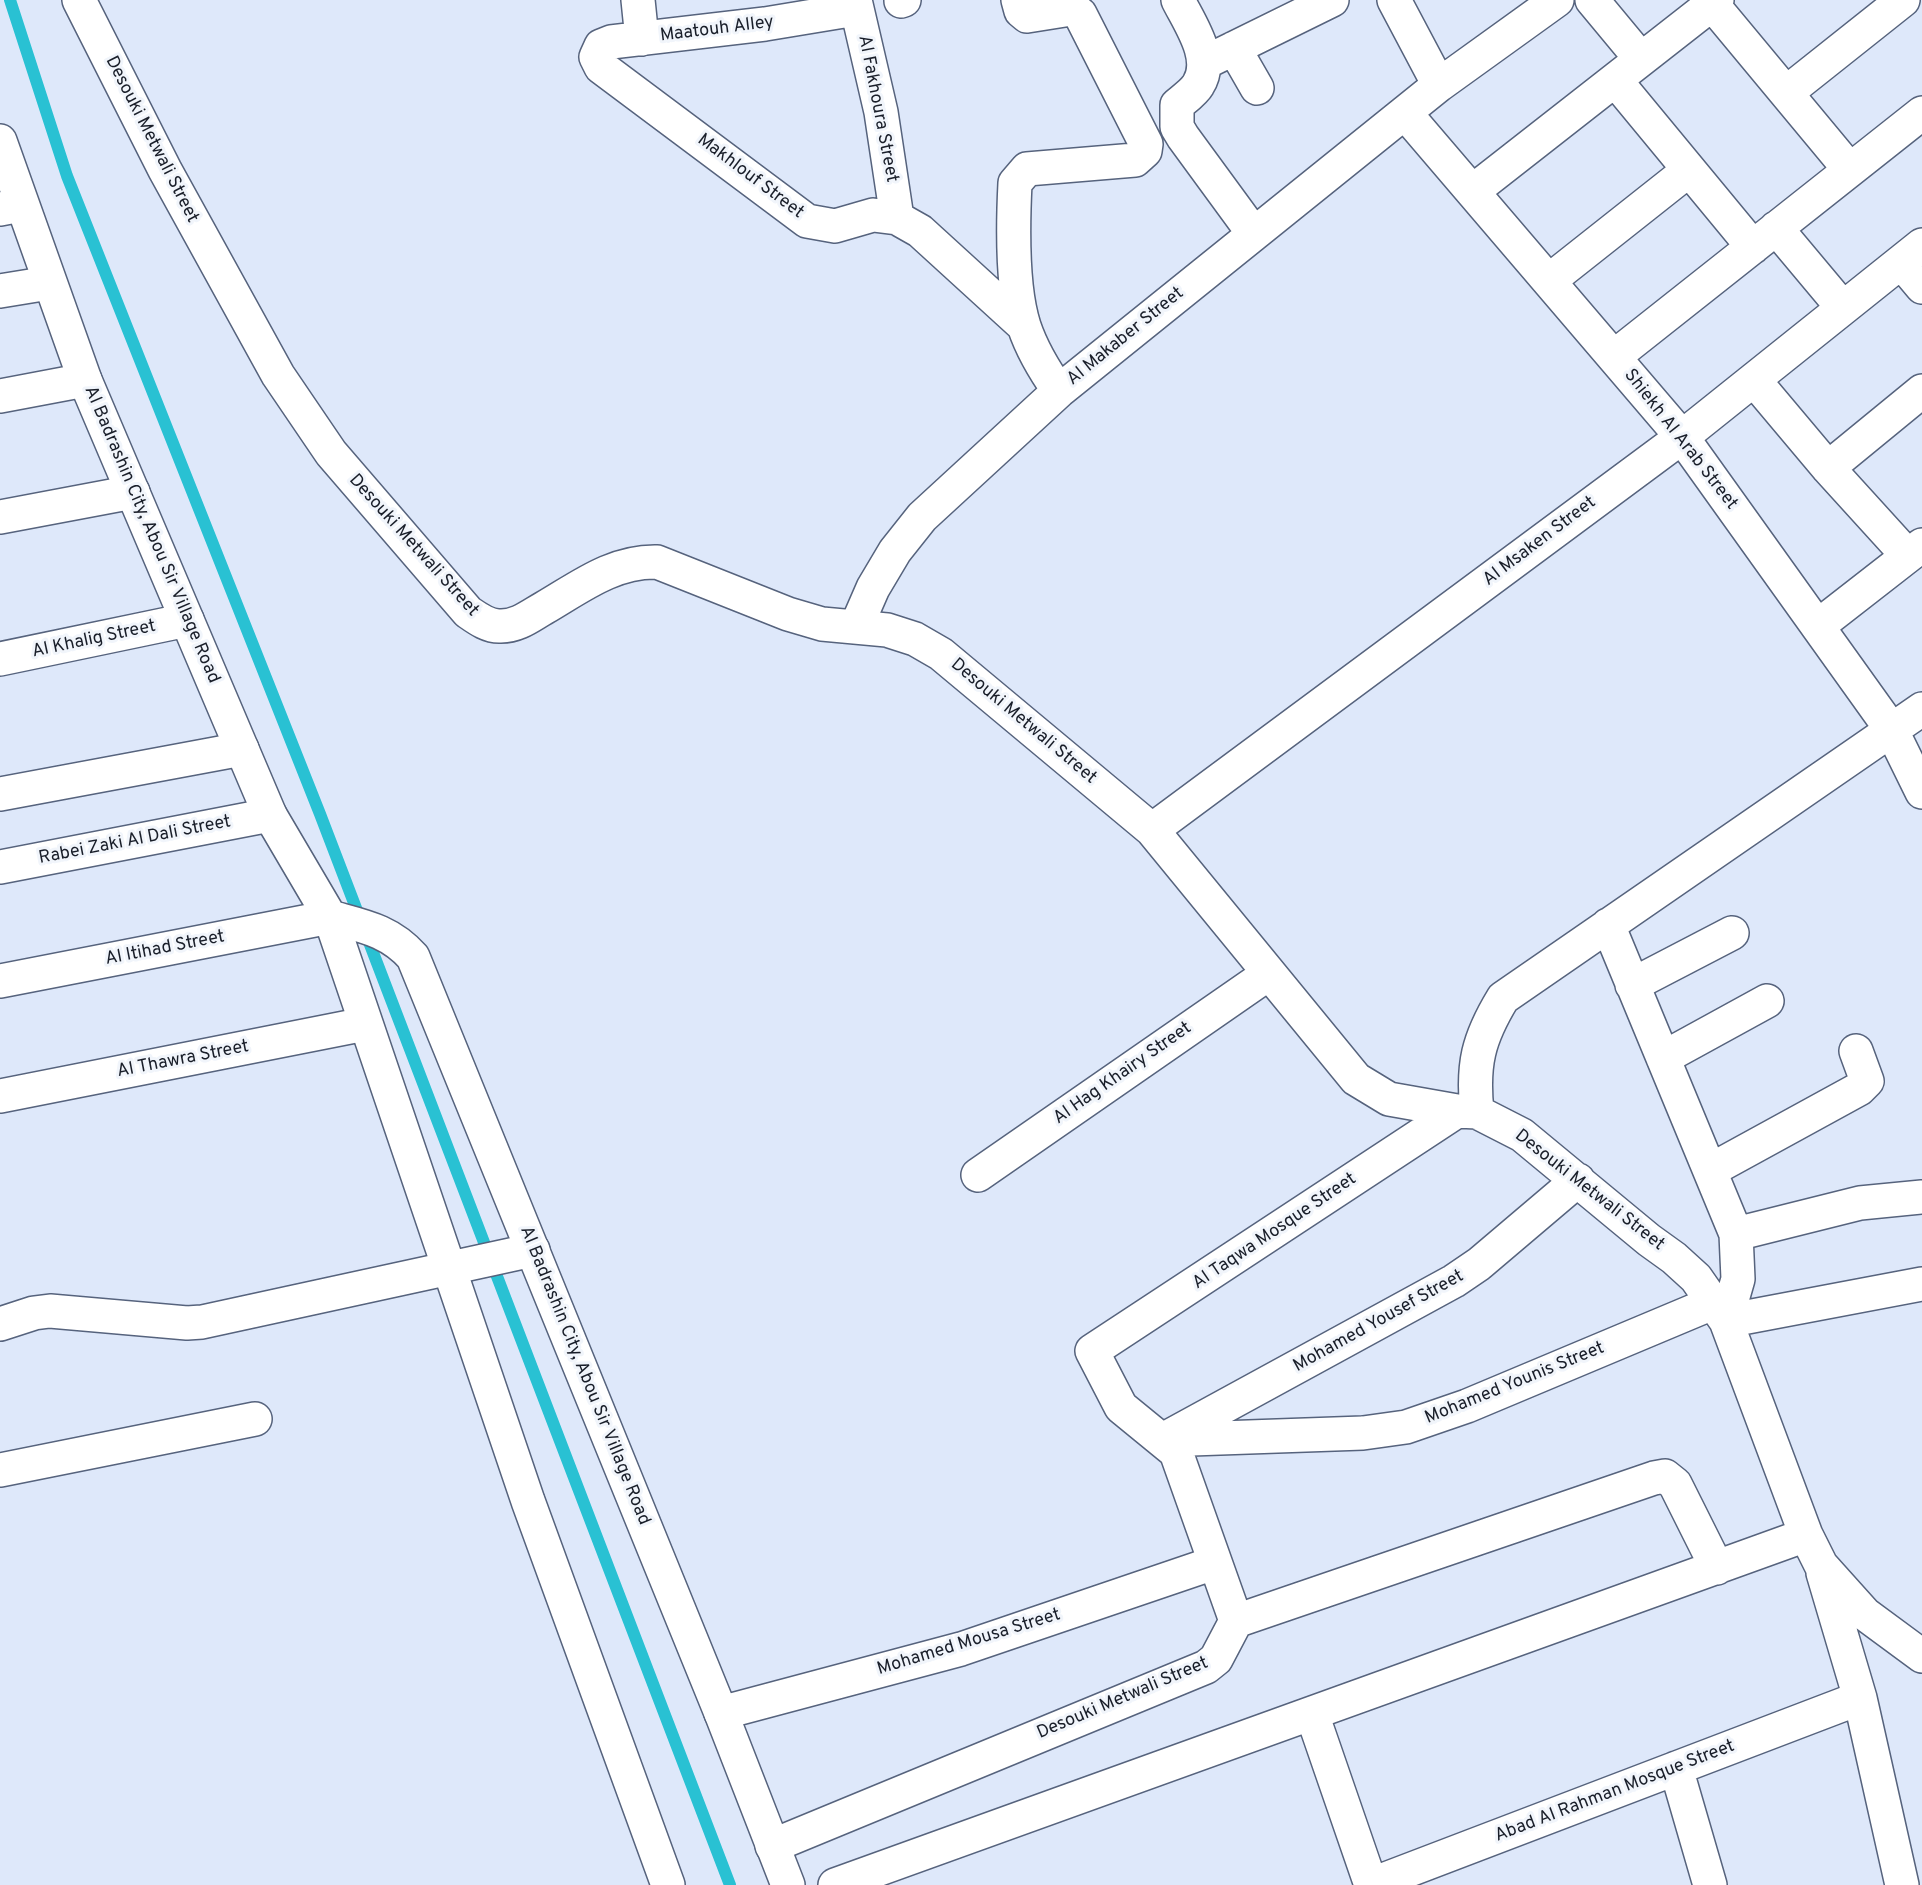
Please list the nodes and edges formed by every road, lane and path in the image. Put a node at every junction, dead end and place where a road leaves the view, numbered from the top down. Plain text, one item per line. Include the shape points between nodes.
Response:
1 (79, 0) edge
2 (638, 0) edge
3 (1018, 0) edge
4 (1178, 0) edge
5 (1332, 0) edge
6 (1394, 0) edge
7 (1557, 0) edge
8 (1592, 0) edge
9 (1903, 0) edge
10 (1911, 0) edge
11 (1714, 2) edge
12 (856, 4) edge
13 (1922, 17) edge
14 (642, 39) junction
15 (1234, 48) junction
16 (1641, 59) junction
17 (1204, 63) junction
18 (601, 67) joint
19 (1615, 80) junction
20 (1439, 85) junction
21 (1257, 88) dead end
22 (1786, 93) junction
23 (1405, 113) junction
24 (1922, 113) edge
25 (1177, 128) junction
26 (0, 141) edge
27 (1146, 144) junction
28 (1689, 170) junction
29 (1850, 170) junction
30 (1473, 191) junction
31 (11, 207) edge
32 (897, 218) junction
33 (1254, 234) junction
34 (1765, 237) junction
35 (1912, 254) edge
36 (1550, 280) junction
37 (49, 283) junction
38 (1922, 287) edge
39 (0, 291) edge
40 (1843, 308) junction
41 (1023, 325) junction
42 (1615, 356) junction
43 (85, 380) junction
44 (1754, 380) junction
45 (1059, 391) junction
46 (1922, 391) edge
47 (0, 396) edge
48 (1682, 437) junction
49 (1828, 468) junction
50 (133, 492) junction
51 (0, 517) edge
52 (1915, 550) edge
53 (187, 620) junction
54 (1818, 626) junction
55 (856, 627) junction
56 (0, 659) edge
57 (1922, 709) edge
58 (1891, 729) junction
59 (242, 749) junction
60 (1922, 792) edge
61 (0, 794) edge
62 (270, 816) junction
63 (1152, 830) junction
64 (0, 867) edge
65 (355, 924) junction
66 (1608, 926) junction
67 (1732, 933) dead end
68 (1268, 974) junction
69 (0, 981) edge
70 (1632, 985) junction
71 (1767, 1001) dead end
72 (365, 1024) junction
73 (1856, 1051) dead end
74 (1664, 1058) junction
75 (0, 1096) edge
76 (1467, 1111) junction
77 (1711, 1170) junction
78 (978, 1175) dead end
79 (1578, 1180) junction
80 (1922, 1197) edge
81 (1736, 1234) junction
82 (522, 1253) junction
83 (460, 1266) junction
84 (1922, 1284) edge
85 (1720, 1311) junction
86 (0, 1324) edge
87 (255, 1419) dead end
88 (1163, 1440) junction
89 (0, 1470) edge
90 (1806, 1535) junction
91 (1214, 1563) junction
92 (1821, 1565) junction
93 (1717, 1568) junction
94 (1236, 1621) junction
95 (1922, 1656) edge
96 (1860, 1698) junction
97 (721, 1713) junction
98 (1312, 1713) junction
99 (1676, 1768) junction
100 (772, 1846) junction
101 (665, 1884) edge
102 (788, 1885) edge
103 (836, 1885) edge
104 (1370, 1885) edge
105 (1710, 1885) edge
106 (1902, 1885) edge

1 - 55 street, Desouki Metwali Street via 165,171 278,375 332,453 468,612 500,627 518,624 606,572 639,562 657,562 788,614 822,624
2 - 14 street
3 - 27 street via 1027,16 1071,9 1080,15
4 - 17 street
5 - 15 street
6 - 20 street
7 - 20 street, Al Makaber Street
8 - 16 street
9 - 22 street
10 - 13 street
11 - 16 street
11 - 22 street
12 - 14 street, Maatouh Alley via 765,24
12 - 32 street, Al Fakhoura Street via 881,112
14 - 18 street, Maatouh Alley via 601,46 597,57
15 - 17 street
15 - 21 street
16 - 19 street
17 - 25 street via 1199,85 1177,105
18 - 32 street, Makhlouf Street via 807,221 835,226 873,215
19 - 28 street
19 - 30 street
20 - 23 street, Al Makaber Street
22 - 29 street
23 - 30 street, Shiekh Al Arab Street
23 - 33 street, Al Makaber Street
24 - 29 street
25 - 27 street
25 - 33 street
26 - 31 street, Al Badrashin City, Abou Sir Village Road
27 - 41 street via 1145,151 1134,160 1028,169 1015,183 1017,289
28 - 34 street
28 - 36 street
29 - 34 street
30 - 36 street, Shiekh Al Arab Street
31 - 37 street, Al Badrashin City, Abou Sir Village Road
32 - 41 street, Makhlouf Street via 920,231
33 - 45 street, Al Makaber Street
34 - 40 street
34 - 42 street
35 - 38 street
35 - 40 street, Al Msaken Street
36 - 42 street, Shiekh Al Arab Street
37 - 39 street
37 - 43 street, Al Badrashin City, Abou Sir Village Road
40 - 44 street, Al Msaken Street
41 - 45 street via 1039,363
42 - 48 street, Shiekh Al Arab Street
43 - 47 street
43 - 50 street, Al Badrashin City, Abou Sir Village Road
44 - 48 street, Al Msaken Street
44 - 49 street
45 - 55 street, Al Makaber Street via 922,517 895,551
46 - 49 street
48 - 54 street, Shiekh Al Arab Street
48 - 63 street, Al Msaken Street
49 - 52 street
50 - 51 street
50 - 53 street, Al Badrashin City, Abou Sir Village Road
52 - 54 street
53 - 56 street, Al Khalig Street
53 - 59 street, Al Badrashin City, Abou Sir Village Road
54 - 58 street, Shiekh Al Arab Street
55 - 63 street, Desouki Metwali Street via 887,630 915,639 941,654
57 - 58 street
58 - 60 street, Shiekh Al Arab Street
58 - 66 street
59 - 61 street
59 - 62 street, Al Badrashin City, Abou Sir Village Road
62 - 64 street, Rabei Zaki Al Dali Street
62 - 65 street, Al Badrashin City, Abou Sir Village Road
63 - 68 street, Desouki Metwali Street
65 - 69 street, Al Itihad Street
65 - 72 street, Al Badrashin City, Abou Sir Village Road
65 - 82 street, Al Badrashin City, Abou Sir Village Road via 400,942 413,957
66 - 70 street
66 - 76 street via 1503,998 1487,1024 1477,1052
67 - 70 street
68 - 76 street, Desouki Metwali Street via 1356,1079 1389,1098
68 - 78 street, Al Hag Khairy Street
70 - 74 street
71 - 74 street
72 - 75 street, Al Thawra Street
72 - 83 street, Al Badrashin City, Abou Sir Village Road
73 - 77 street via 1867,1081 1859,1089
74 - 77 street
76 - 79 street, Desouki Metwali Street via 1522,1135
76 - 88 street, Al Taqwa Mosque Street via 1092,1351 1121,1407
77 - 81 street
79 - 85 street, Desouki Metwali Street via 1674,1258
79 - 88 street, Mohamed Yousef Street via 1454,1281
80 - 81 street via 1860,1203
81 - 85 street via 1738,1278
82 - 83 street
82 - 97 street, Al Badrashin City, Abou Sir Village Road
83 - 86 street via 202,1322 50,1311
83 - 101 street, Al Badrashin City, Abou Sir Village Road via 528,1501
84 - 85 street, Mohamed Younis Street
85 - 88 street, Mohamed Younis Street via 1406,1427 1363,1433
85 - 90 street, Desouki Metwali Street
87 - 89 street
88 - 91 street via 1176,1452
90 - 92 street, Desouki Metwali Street
90 - 93 street
91 - 94 street
91 - 97 street, Mohamed Mousa Street via 961,1649
92 - 95 street, Desouki Metwali Street via 1865,1614
92 - 96 street
93 - 94 street via 1675,1484 1665,1476
93 - 98 street
94 - 100 street, Desouki Metwali Street via 1216,1659 1206,1667
96 - 99 street, Abad Al Rahman Mosque Street
96 - 106 street
97 - 100 street, Al Badrashin City, Abou Sir Village Road
98 - 103 street
98 - 104 street
99 - 104 street, Abad Al Rahman Mosque Street
99 - 105 street
100 - 102 street, Al Badrashin City, Abou Sir Village Road

